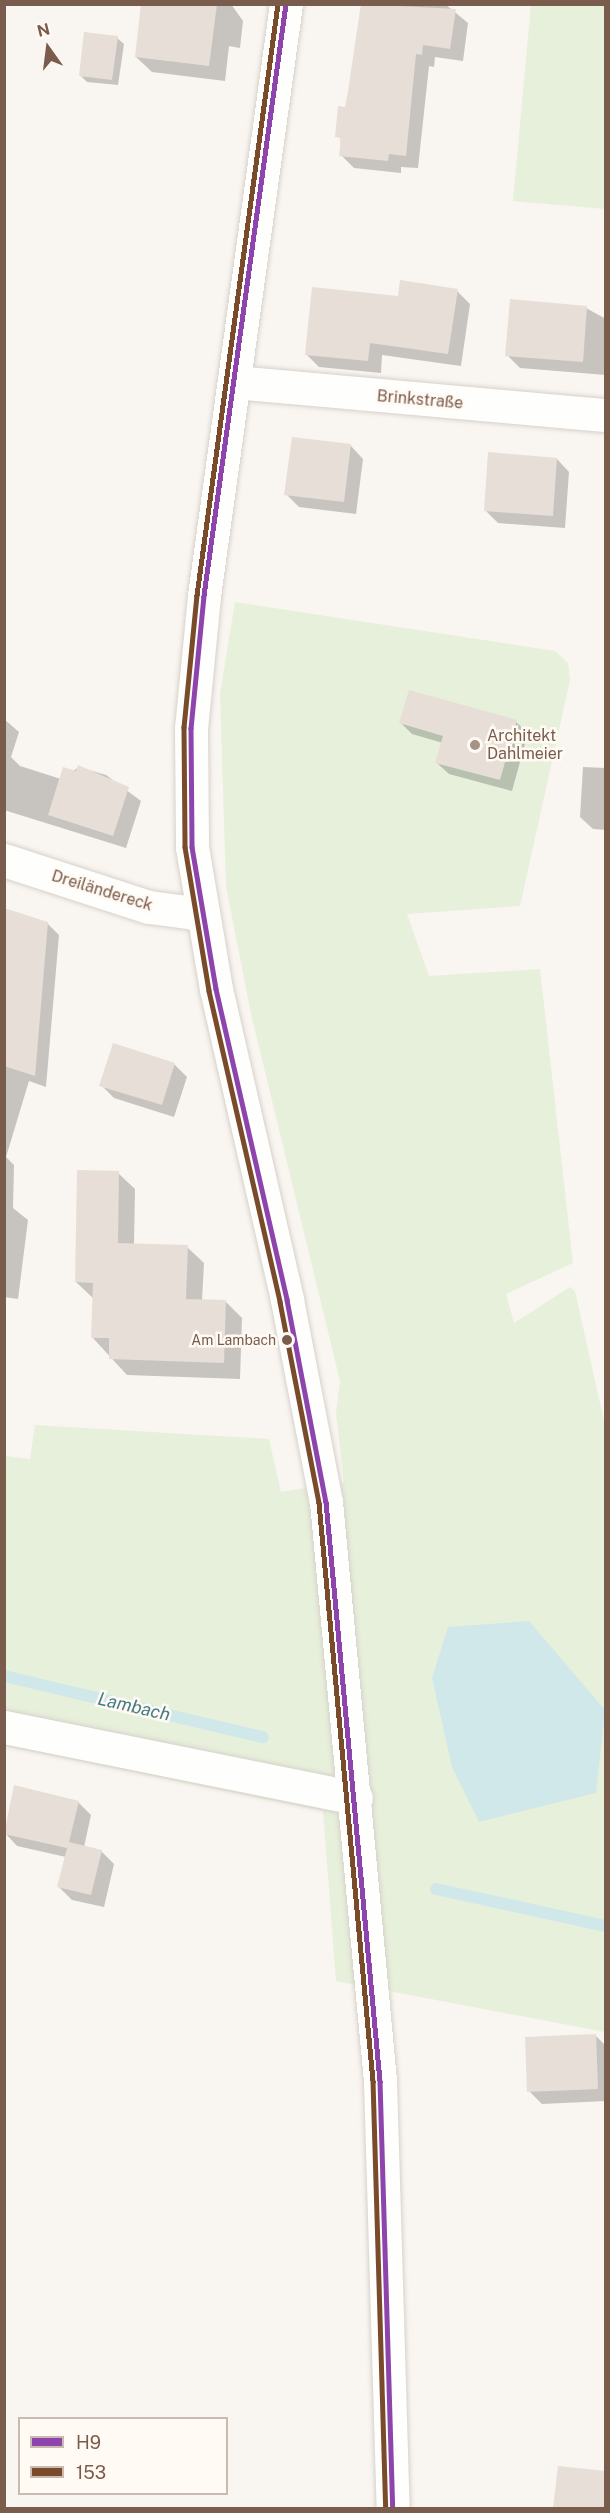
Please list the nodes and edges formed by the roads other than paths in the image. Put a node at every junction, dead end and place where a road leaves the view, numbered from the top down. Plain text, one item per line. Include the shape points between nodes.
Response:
1 (286, 4) edge
2 (234, 382) junction
3 (606, 416) edge
4 (4, 860) edge
5 (202, 914) junction
6 (4, 1727) edge
7 (356, 1798) junction
8 (393, 2508) edge

1 - 2 street
2 - 3 street, Brinkstraße
2 - 5 street via 191,728 192,847
4 - 5 street, Dreiländereck via 149,907
5 - 7 street via 324,1491
6 - 7 street
7 - 8 street via 380,2081

